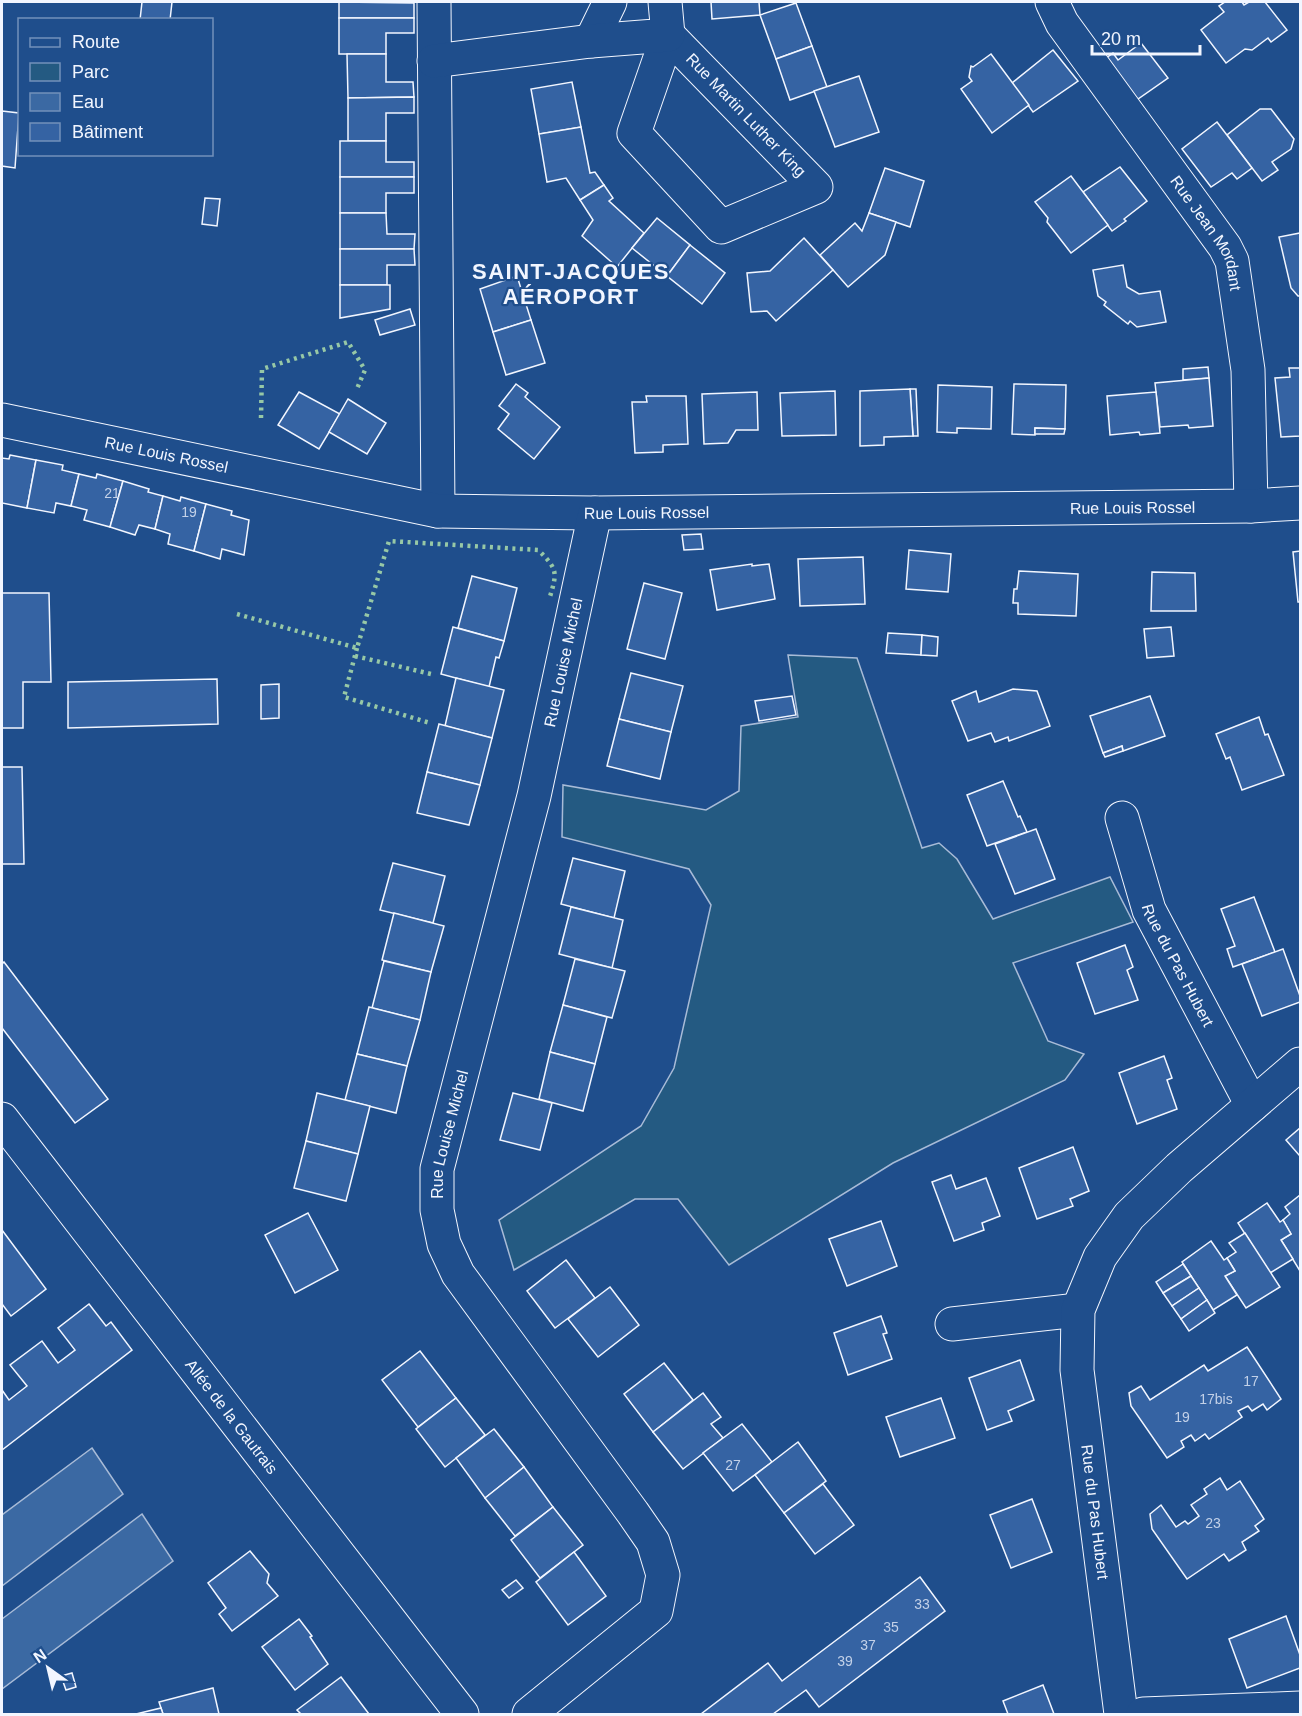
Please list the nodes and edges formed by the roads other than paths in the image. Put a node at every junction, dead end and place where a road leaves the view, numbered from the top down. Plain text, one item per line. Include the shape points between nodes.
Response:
1 (434, 2) edge
2 (610, 2) edge
3 (665, 2) edge
4 (1052, 2) edge
5 (668, 35) junction
6 (591, 41) junction
7 (434, 61) junction
8 (2, 420) edge
9 (1300, 503) edge
10 (1251, 506) junction
11 (438, 511) junction
12 (595, 513) junction
13 (1122, 818) dead end
14 (1300, 1064) edge
15 (1252, 1105) junction
16 (2, 1119) edge
17 (1078, 1310) junction
18 (952, 1324) dead end
19 (1300, 1708) edge
20 (462, 1714) edge
21 (529, 1714) edge
22 (1121, 1714) edge
23 (1143, 1714) edge

1 - 7 street
2 - 6 street
3 - 5 street, Rue Martin Luther King
4 - 10 street, Rue Jean Mordant via 1062,23 1232,261 1248,370
5 - 5 street, Rue Martin Luther King via 634,133 721,227 816,187
5 - 6 street
6 - 7 street
7 - 11 street
8 - 11 street, Rue Louis Rossel
9 - 10 street, Rue Louis Rossel
10 - 12 street, Rue Louis Rossel
11 - 12 street, Rue Louis Rossel
12 - 21 street, Rue Louise Michel via 534,796 437,1169 437,1210 444,1244 458,1274 653,1542 663,1575 656,1611
13 - 15 street, Rue du Pas Hubert via 1149,910
14 - 15 street, Rue du Pas Hubert
15 - 17 street, Rue du Pas Hubert via 1130,1216 1100,1257
16 - 20 street, Allée de la Gautrais
17 - 18 street
17 - 22 street, Rue du Pas Hubert via 1077,1370
19 - 23 street

